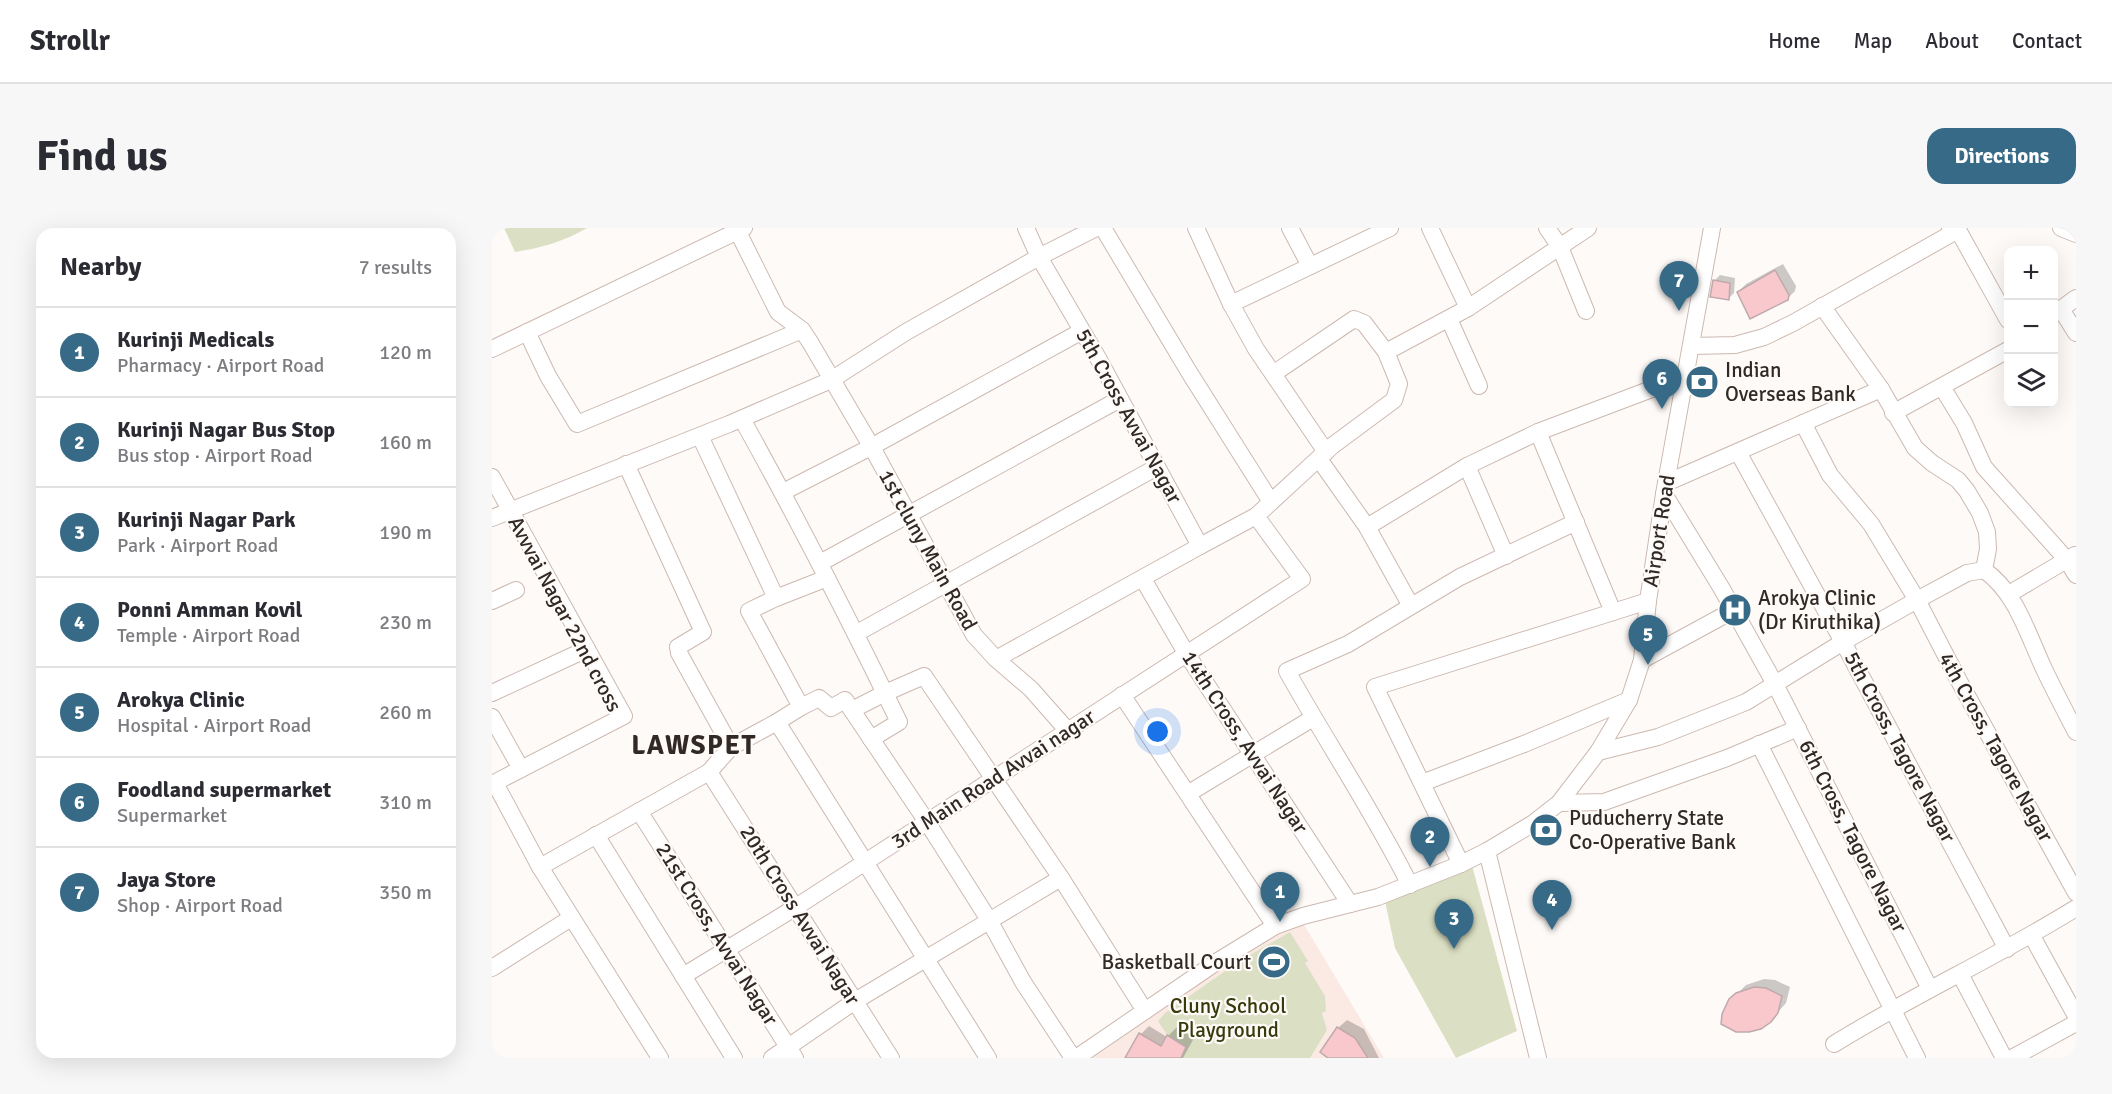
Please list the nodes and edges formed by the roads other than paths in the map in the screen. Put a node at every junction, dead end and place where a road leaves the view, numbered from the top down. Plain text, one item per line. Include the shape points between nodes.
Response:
1 (1026, 228) edge
2 (1096, 228) edge
3 (1103, 228) edge
4 (1196, 228) edge
5 (1290, 228) edge
6 (1430, 228) edge
7 (1547, 228) edge
8 (1588, 228) edge
9 (1712, 228) edge
10 (2061, 228) edge
11 (739, 229) edge
12 (1384, 229) edge
13 (1954, 229) edge
14 (2076, 234) edge
15 (1560, 247) junction
16 (1039, 257) junction
17 (1310, 267) junction
18 (2076, 298) edge
19 (1232, 304) junction
20 (1822, 306) junction
21 (1468, 308) junction
22 (1586, 311) dead end
23 (2058, 311) edge
24 (2004, 313) edge
25 (2058, 313) edge
26 (1449, 319) junction
27 (802, 330) junction
28 (1082, 331) junction
29 (527, 332) junction
30 (2076, 333) edge
31 (1692, 346) junction
32 (492, 349) edge
33 (1386, 352) junction
34 (2004, 352) edge
35 (1273, 374) junction
36 (1686, 376) junction
37 (831, 380) junction
38 (1479, 386) dead end
39 (1942, 387) junction
40 (1881, 389) junction
41 (1120, 399) junction
42 (1893, 413) junction
43 (742, 419) junction
44 (1803, 423) junction
45 (1538, 432) junction
46 (700, 436) junction
47 (871, 447) junction
48 (1738, 452) junction
49 (1323, 455) junction
50 (626, 464) junction
51 (1467, 466) junction
52 (1157, 467) junction
53 (492, 477) edge
54 (1665, 489) junction
55 (783, 492) junction
56 (1270, 502) junction
57 (510, 511) junction
58 (910, 516) junction
59 (1256, 516) junction
60 (492, 518) edge
61 (1576, 522) junction
62 (1367, 527) junction
63 (1200, 546) junction
64 (1506, 556) junction
65 (2071, 557) edge
66 (824, 570) junction
67 (1984, 570) junction
68 (2076, 575) edge
69 (1143, 579) junction
70 (948, 584) junction
71 (516, 590) dead end
72 (2008, 594) junction
73 (776, 598) junction
74 (1917, 600) junction
75 (492, 601) edge
76 (1648, 601) junction
77 (1411, 606) junction
78 (1734, 610) junction
79 (1613, 612) junction
80 (857, 633) junction
81 (1843, 642) junction
82 (587, 649) junction
83 (1186, 653) junction
84 (996, 658) junction
85 (1642, 660) junction
86 (1775, 684) junction
87 (492, 693) edge
88 (885, 693) junction
89 (1122, 695) junction
90 (1629, 700) junction
91 (801, 707) junction
92 (852, 710) junction
93 (492, 717) edge
94 (1312, 718) junction
95 (777, 722) junction
96 (1798, 728) junction
97 (1068, 731) junction
98 (2076, 732) edge
99 (871, 739) junction
100 (1759, 744) junction
101 (731, 747) junction
102 (1598, 752) junction
103 (1254, 755) junction
104 (521, 769) junction
105 (709, 772) junction
106 (992, 778) junction
107 (1422, 783) junction
108 (494, 784) edge
109 (1189, 793) junction
110 (1559, 803) junction
111 (639, 811) junction
112 (927, 822) junction
113 (596, 835) junction
114 (1487, 851) junction
115 (864, 863) junction
116 (1461, 864) junction
117 (540, 867) junction
118 (1061, 878) junction
119 (1410, 885) junction
120 (2076, 893) edge
121 (1350, 904) junction
122 (796, 907) junction
123 (2076, 908) edge
124 (571, 918) junction
125 (989, 920) junction
126 (1275, 926) junction
127 (2032, 936) junction
128 (726, 949) junction
129 (2007, 949) junction
130 (926, 958) junction
131 (494, 961) edge
132 (1960, 974) junction
133 (683, 976) junction
134 (1930, 989) junction
135 (855, 1001) junction
136 (1892, 1009) junction
137 (1145, 1011) junction
138 (2076, 1016) edge
139 (2076, 1023) edge
140 (1834, 1044) dead end
141 (792, 1052) edge
142 (656, 1056) edge
143 (734, 1058) edge
144 (772, 1058) edge
145 (891, 1058) edge
146 (988, 1058) edge
147 (1074, 1058) edge
148 (1539, 1058) edge
149 (1917, 1058) edge
150 (2004, 1058) edge
151 (2012, 1058) edge

1 - 16 street, 5th Cross Avvai Nagar
2 - 16 street
3 - 56 street
4 - 19 street
5 - 17 street
6 - 21 street
7 - 15 street
8 - 15 street
9 - 31 street, Airport Road
10 - 14 street
11 - 27 street via 778,312
11 - 29 street
12 - 17 street
13 - 20 street
13 - 24 street
15 - 21 street
15 - 22 street
16 - 28 street, 5th Cross Avvai Nagar
16 - 37 street via 906,332
17 - 19 street
18 - 23 street
19 - 35 street
20 - 31 street via 1764,338 1735,345
20 - 40 street
21 - 26 street
25 - 30 street
26 - 33 street
26 - 38 street
27 - 29 street via 577,424
27 - 37 street, 1st cluny Main Road
28 - 41 street, 5th Cross Avvai Nagar
28 - 47 street
29 - 32 street
31 - 36 street, Airport Road
33 - 35 street via 1364,323 1354,319
33 - 49 street via 1399,384 1394,400
34 - 39 street
35 - 49 street
36 - 45 street
36 - 54 street, Airport Road
37 - 43 street
37 - 47 street, 1st cluny Main Road
39 - 42 street
39 - 65 street via 1984,467
40 - 42 street
40 - 44 street
41 - 52 street, 5th Cross Avvai Nagar
41 - 58 street
42 - 67 street via 1915,448 1958,480 1980,513 1987,532
43 - 46 street
43 - 55 street
44 - 48 street
44 - 74 street, 4th Cross, Tagore Nagar via 1830,475 1871,524
45 - 51 street
45 - 61 street
46 - 50 street
46 - 73 street
47 - 55 street
47 - 58 street, 1st cluny Main Road
48 - 54 street
48 - 81 street, 5th Cross, Tagore Nagar
49 - 56 street
49 - 62 street
50 - 57 street
50 - 101 street via 704,632 678,647 679,653
51 - 62 street
51 - 64 street
52 - 63 street, 5th Cross Avvai Nagar
52 - 70 street
53 - 57 street, Avvvai Nagar 22nd cross
54 - 76 street, Airport Road
54 - 78 street, 6th Cross, Tagore Nagar
55 - 66 street
56 - 59 street
57 - 60 street
57 - 82 street, Avvvai Nagar 22nd cross
58 - 66 street
58 - 70 street, 1st cluny Main Road
59 - 63 street
59 - 83 street, 3rd Main Road Avvai nagar via 1302,579
61 - 64 street
61 - 79 street
62 - 77 street
63 - 69 street
64 - 77 street
65 - 68 street
65 - 72 street
66 - 73 street
66 - 80 street
67 - 72 street
67 - 74 street via 1967,573
69 - 83 street, 14th Cross, Avvai Nagar
69 - 84 street
70 - 80 street
70 - 84 street, 1st cluny Main Road via 974,635
71 - 75 street
72 - 98 street
73 - 91 street via 748,611
74 - 81 street
74 - 120 street, 4th Cross, Tagore Nagar
76 - 79 street
76 - 85 street, Airport Road
77 - 94 street via 1348,644 1287,671
78 - 85 street
78 - 86 street, 6th Cross, Tagore Nagar
79 - 107 street via 1375,687
80 - 88 street
81 - 86 street
81 - 129 street, 5th Cross, Tagore Nagar
82 - 87 street
82 - 104 street, Avvvai Nagar 22nd cross via 624,716
83 - 89 street, 3rd Main Road Avvai nagar
83 - 103 street, 14th Cross, Avvai Nagar
84 - 97 street, 1st cluny Main Road via 1031,689
85 - 90 street, Airport Road
86 - 96 street, 6th Cross, Tagore Nagar
86 - 102 street via 1746,702 1658,737
88 - 92 street
88 - 99 street via 899,722
88 - 106 street via 924,676
89 - 97 street, 3rd Main Road Avvai nagar
89 - 109 street
90 - 102 street, Airport Road
90 - 107 street
91 - 92 street via 819,698 831,708 845,699
91 - 95 street
92 - 99 street
93 - 104 street
94 - 103 street
94 - 119 street via 1391,846
95 - 101 street
95 - 115 street
96 - 100 street
96 - 134 street, 6th Cross, Tagore Nagar
97 - 106 street, 3rd Main Road Avvai nagar
99 - 112 street
100 - 110 street via 1604,802
100 - 136 street
101 - 105 street
102 - 110 street, Airport Road
103 - 109 street
103 - 121 street, 14th Cross, Avvai Nagar
104 - 108 street, Avvvai Nagar 22nd cross
105 - 111 street
105 - 122 street, 20th Cross Avvai Nagar
106 - 112 street, 3rd Main Road Avvai nagar
106 - 118 street
107 - 116 street
108 - 117 street
109 - 126 street
110 - 114 street, Airport Road
111 - 113 street
111 - 128 street, 21st Cross, Avvai Nagar
112 - 115 street, 3rd Main Road Avvai nagar
112 - 125 street
113 - 117 street
113 - 133 street
114 - 116 street, Airport Road
114 - 148 street
115 - 122 street, 3rd Main Road Avvai nagar
115 - 130 street
116 - 119 street, Airport Road
117 - 124 street
118 - 125 street
118 - 137 street
119 - 121 street, Airport Road
121 - 126 street, Airport Road
122 - 128 street, 3rd Main Road Avvai nagar
122 - 135 street, 20th Cross Avvai Nagar
123 - 127 street
124 - 131 street
124 - 142 street
125 - 130 street
125 - 147 street via 1023,982
126 - 137 street, Airport Road
127 - 129 street
127 - 138 street
128 - 133 street, 3rd Main Road Avvai nagar
128 - 141 street, 21st Cross, Avvai Nagar
129 - 132 street
130 - 135 street
130 - 146 street
132 - 134 street
132 - 150 street
133 - 143 street
134 - 136 street
135 - 141 street
135 - 145 street, 20th Cross Avvai Nagar
136 - 140 street
136 - 149 street
137 - 147 street, Airport Road
139 - 151 street
141 - 144 street

